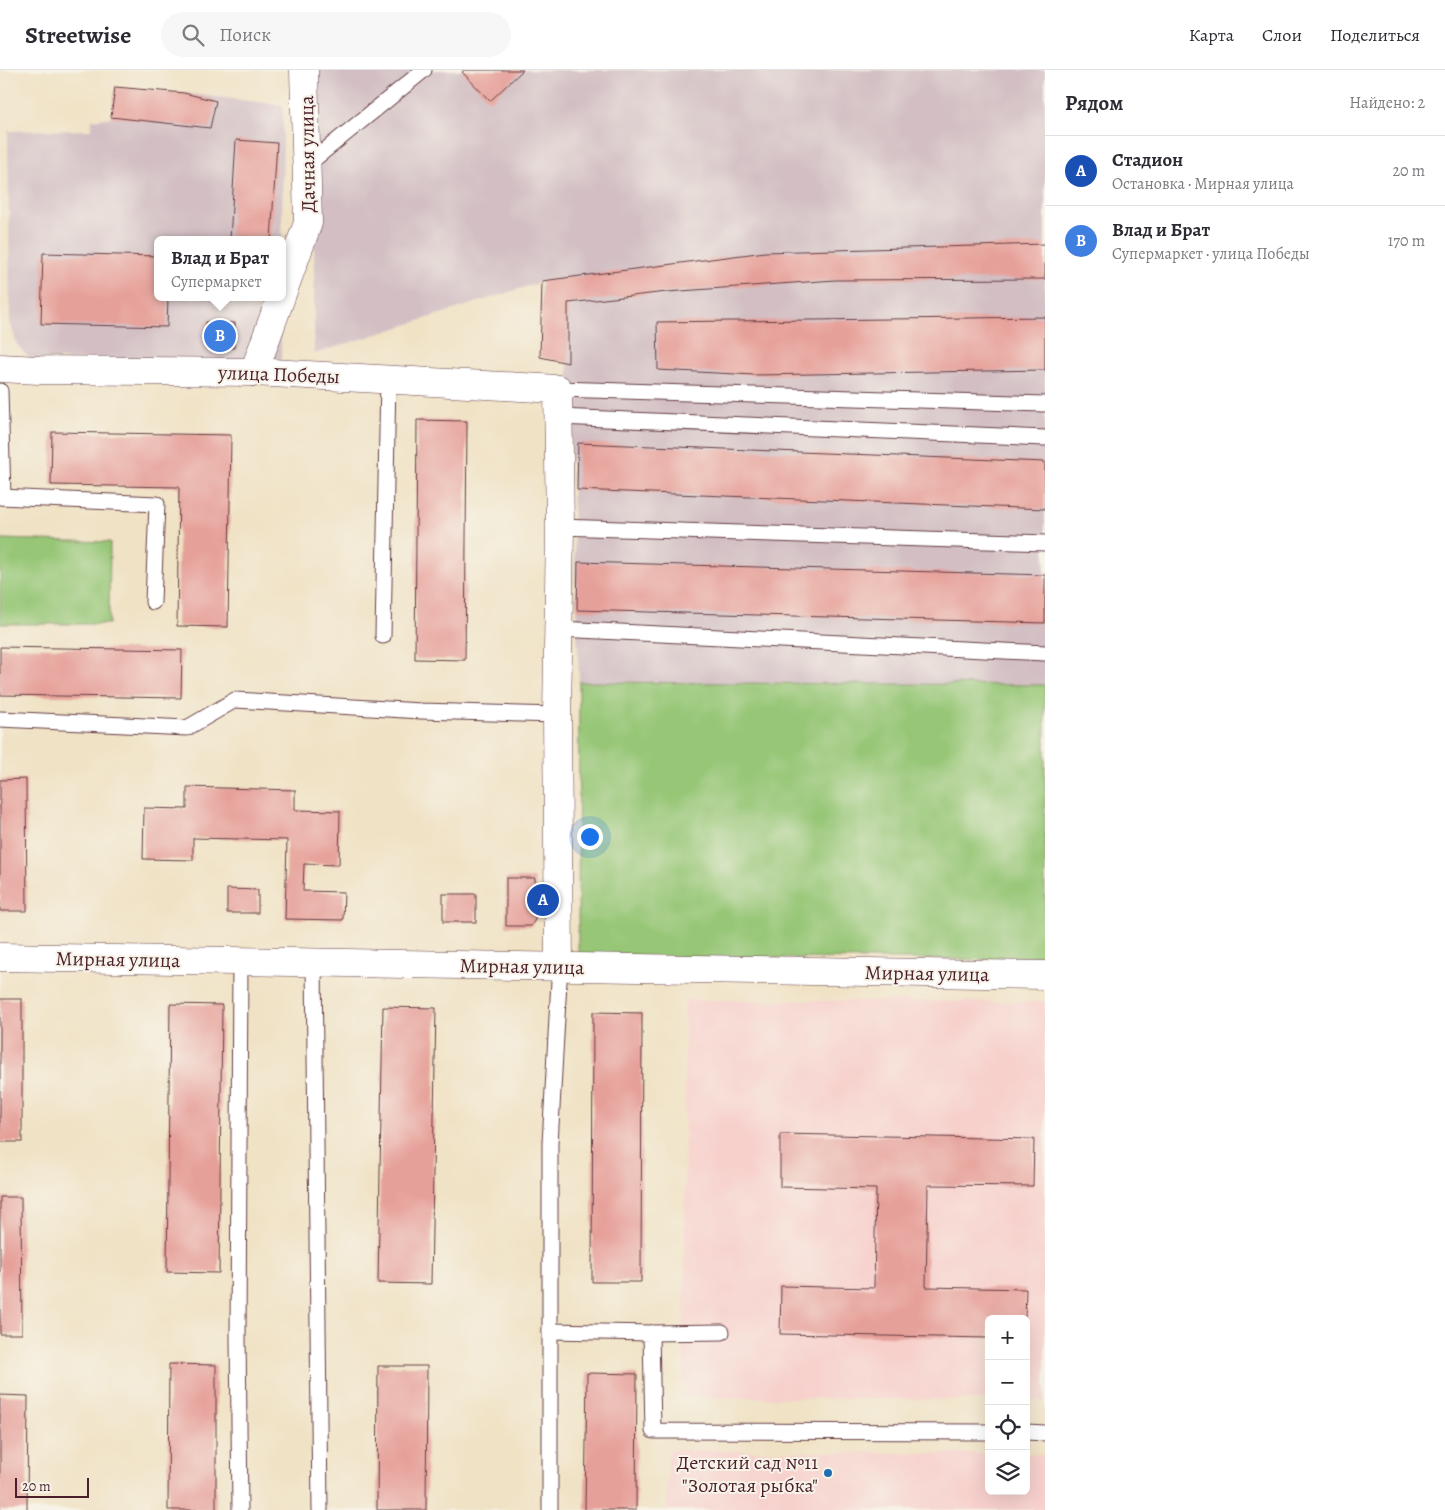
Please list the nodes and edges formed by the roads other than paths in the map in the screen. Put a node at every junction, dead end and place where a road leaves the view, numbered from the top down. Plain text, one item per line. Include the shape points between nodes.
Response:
1 (304, 70) edge
2 (424, 70) edge
3 (307, 165) junction
4 (286, 283) edge
5 (280, 301) edge
6 (0, 368) edge
7 (254, 372) junction
8 (388, 379) junction
9 (558, 389) junction
10 (0, 391) edge
11 (1045, 404) edge
12 (559, 417) junction
13 (1045, 438) edge
14 (1, 497) edge
15 (560, 527) junction
16 (1045, 543) edge
17 (154, 602) dead end
18 (559, 629) junction
19 (383, 636) dead end
20 (1045, 653) edge
21 (557, 715) junction
22 (0, 719) edge
23 (0, 956) edge
24 (240, 961) junction
25 (314, 962) junction
26 (559, 966) junction
27 (1045, 975) edge
28 (550, 1331) junction
29 (722, 1332) dead end
30 (651, 1333) junction
31 (985, 1432) edge
32 (1030, 1432) edge
33 (1045, 1433) edge
34 (240, 1510) edge
35 (320, 1510) edge
36 (550, 1510) edge

1 - 3 street, Дачная улица
2 - 3 lane
3 - 4 street, Дачная улица via 308,223
5 - 7 street
6 - 7 street, улица Победы
7 - 8 street, улица Победы
8 - 9 street, улица Победы
8 - 19 lane
9 - 11 lane
9 - 12 street
10 - 14 lane
12 - 13 lane
12 - 15 street
14 - 17 lane via 157,504
15 - 16 lane
15 - 18 street
18 - 20 lane
18 - 21 street
21 - 22 lane via 235,700 187,728
21 - 26 street
23 - 24 street, Мирная улица
24 - 25 street, Мирная улица
24 - 34 lane
25 - 26 street, Мирная улица
25 - 35 lane
26 - 27 street, Мирная улица
26 - 28 lane via 550,1144
28 - 30 lane
28 - 36 lane
29 - 30 lane
30 - 31 lane via 653,1431
32 - 33 lane

